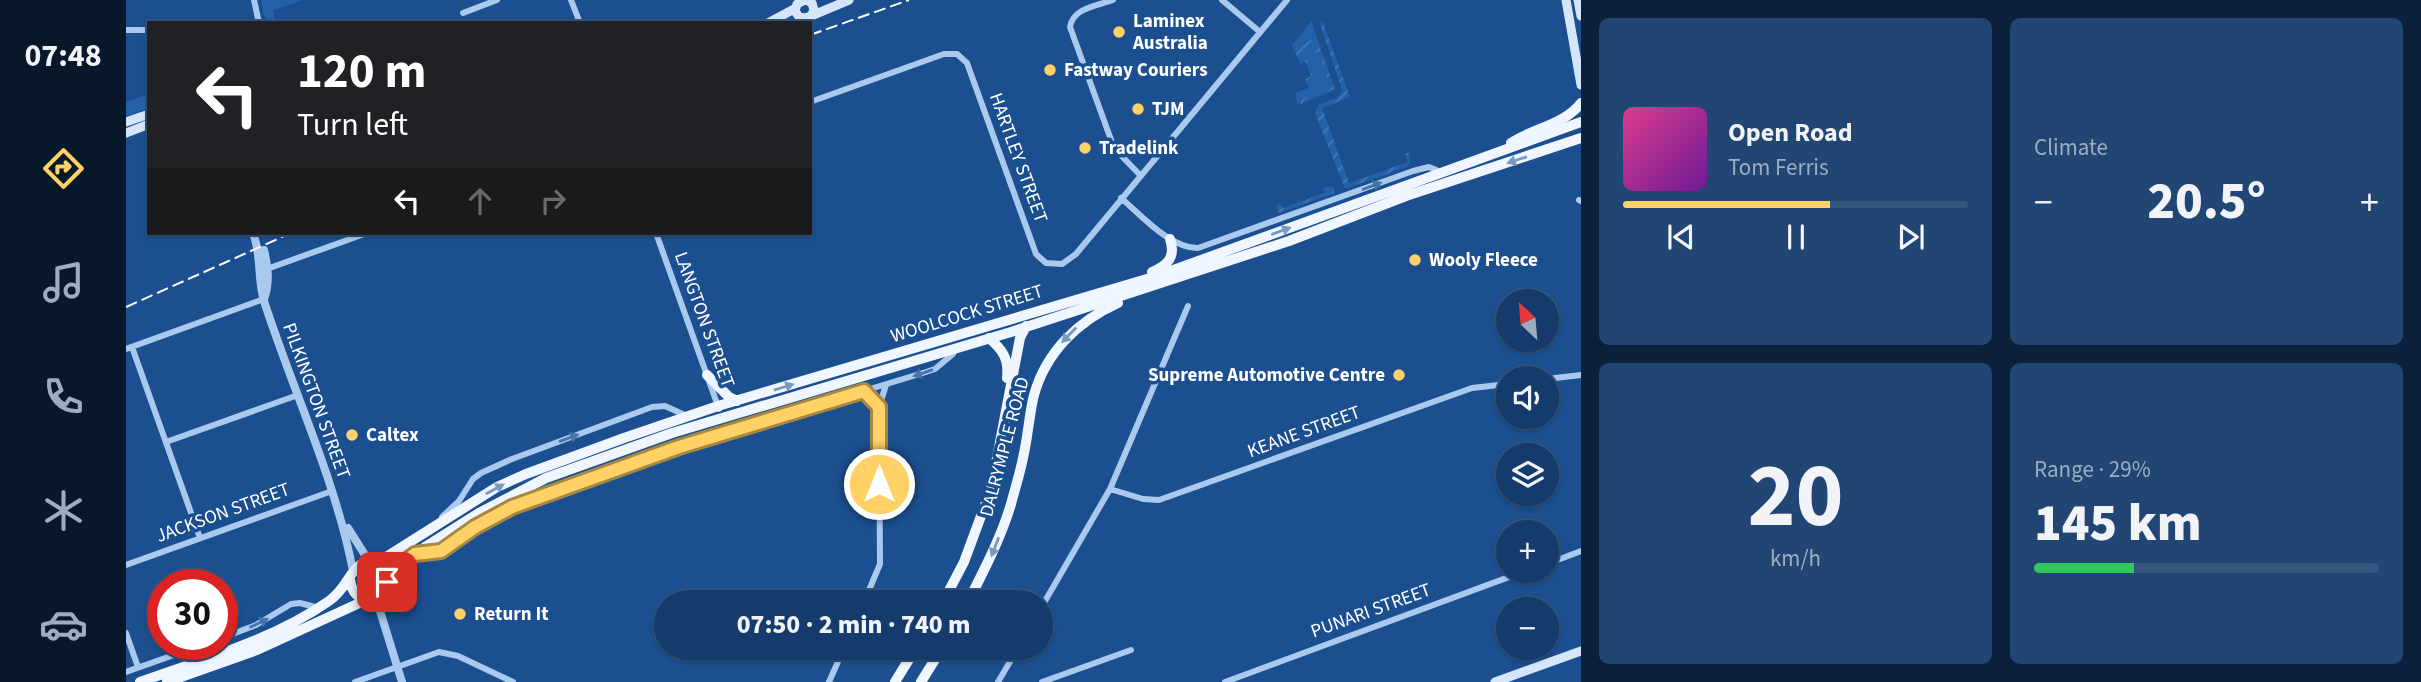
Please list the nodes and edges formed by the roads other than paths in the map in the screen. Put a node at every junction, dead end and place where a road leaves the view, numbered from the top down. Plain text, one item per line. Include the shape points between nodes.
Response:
1 (254, 0) edge
2 (497, 0) edge
3 (572, 0) edge
4 (849, 0) edge
5 (1113, 0) edge
6 (1222, 0) edge
7 (1287, 0) edge
8 (1566, 0) edge
9 (1578, 0) edge
10 (804, 3) edge
11 (463, 13) dead end
12 (811, 16) junction
13 (1581, 16) edge
14 (259, 21) edge
15 (579, 21) edge
16 (772, 21) edge
17 (126, 30) edge
18 (147, 30) edge
19 (1260, 32) junction
20 (1581, 85) edge
21 (812, 101) edge
22 (1581, 103) edge
23 (147, 115) edge
24 (126, 122) edge
25 (1581, 122) edge
26 (147, 125) edge
27 (126, 133) edge
28 (1579, 140) edge
29 (1494, 154) junction
30 (1442, 173) junction
31 (1140, 175) junction
32 (1121, 198) junction
33 (256, 235) edge
34 (361, 235) edge
35 (657, 235) edge
36 (1170, 239) junction
37 (1194, 248) junction
38 (1172, 258) junction
39 (264, 270) junction
40 (1171, 280) junction
41 (1107, 291) junction
42 (264, 299) junction
43 (1188, 306) dead end
44 (1044, 315) junction
45 (1026, 326) junction
46 (989, 338) junction
47 (976, 342) junction
48 (129, 348) edge
49 (707, 375) junction
50 (1581, 375) edge
51 (1559, 378) edge
52 (886, 385) junction
53 (1496, 385) edge
54 (864, 391) junction
55 (298, 395) junction
56 (737, 401) junction
57 (718, 406) junction
58 (879, 407) junction
59 (687, 416) junction
60 (722, 418) junction
61 (1003, 430) junction
62 (166, 442) junction
63 (1110, 489) junction
64 (332, 491) junction
65 (340, 513) junction
66 (433, 526) junction
67 (200, 538) junction
68 (1581, 551) edge
69 (415, 554) junction
70 (1559, 559) edge
71 (372, 563) junction
72 (126, 565) edge
73 (351, 575) junction
74 (387, 582) junction
75 (1496, 582) edge
76 (869, 590) edge
77 (949, 590) edge
78 (974, 590) edge
79 (1051, 590) edge
80 (371, 599) junction
81 (318, 608) junction
82 (238, 631) edge
83 (126, 633) edge
84 (1131, 650) dead end
85 (1581, 651) edge
86 (1581, 657) edge
87 (158, 660) edge
88 (839, 660) edge
89 (908, 660) edge
90 (923, 660) edge
91 (934, 660) edge
92 (1011, 660) edge
93 (138, 667) junction
94 (396, 667) junction
95 (930, 667) junction
96 (126, 672) edge
97 (140, 682) edge
98 (167, 682) edge
99 (355, 682) edge
100 (402, 682) edge
101 (513, 682) edge
102 (829, 682) edge
103 (895, 682) edge
104 (921, 682) edge
105 (998, 682) edge
106 (1042, 682) edge
107 (1225, 682) edge
108 (1495, 682) edge
109 (1511, 682) edge

1 - 14 street
2 - 11 street
3 - 15 street
4 - 12 main road
5 - 31 street via 1078,13 1070,27 1114,148
6 - 19 street
7 - 19 street
8 - 20 main road
9 - 13 main road
10 - 12 main road via 814,6
10 - 12 main road via 805,18
10 - 16 main road
17 - 18 street
19 - 31 street
21 - 32 street, HARTLEY STREET via 944,54 957,54 967,63 1036,254 1046,263 1070,260
22 - 29 main road via 1566,118 1526,133
23 - 24 main road
25 - 29 main road, WOOLCOCK STREET
26 - 27 main road
28 -> 40 main road, WOOLCOCK STREET
29 - 30 main road, WOOLCOCK STREET
37 -> 30 street via 1419,169 1429,167
41 -> 30 main road, WOOLCOCK STREET
31 - 32 street
32 - 36 street
33 - 39 street, PILKINGTON STREET
34 - 39 street
35 - 49 street, LANGTON STREET
36 - 37 street
36 - 38 main road
37 - 38 street
38 - 41 main road via 1161,268
39 - 42 street, PILKINGTON STREET
40 - 44 main road, WOOLCOCK STREET
40 -> 78 main road, DALRYMPLE ROAD via 1091,317 1067,337 1048,363 1035,392 1010,508
41 - 44 main road, WOOLCOCK STREET
42 - 48 street
42 - 55 street, PILKINGTON STREET
43 - 63 street
44 - 45 main road, DALRYMPLE ROAD
56 -> 44 main road, WOOLCOCK STREET
45 - 46 main road, WOOLCOCK STREET
45 - 61 main road, DALRYMPLE ROAD
46 - 47 main road, WOOLCOCK STREET
46 - 61 main road via 1002,350 1008,366
47 -> 52 street via 949,355 935,369
47 - 60 main road, WOOLCOCK STREET
48 - 62 street
49 - 56 main road
49 - 57 street, LANGTON STREET
50 - 51 street
52 - 54 street
52 - 58 street
53 - 63 street, KEANE STREET via 1472,388 1159,500
54 - 58 street
54 - 69 street via 679,447 533,499 492,517 441,551
55 - 62 street
55 - 64 street, PILKINGTON STREET
56 - 57 main road, WOOLCOCK STREET
57 - 59 main road, WOOLCOCK STREET
57 - 60 street, LANGTON STREET
58 - 76 street via 880,564
66 -> 59 main road, WOOLCOCK STREET via 526,474
66 -> 59 street via 477,475 512,458 652,407 665,406
60 - 69 main road, WOOLCOCK STREET via 546,478
61 - 77 main road, DALRYMPLE ROAD via 979,526
62 - 67 street
63 - 79 street
64 - 65 street, PILKINGTON STREET
64 - 67 street, JACKSON STREET
65 - 71 street, PILKINGTON STREET
65 - 73 street, PILKINGTON STREET
66 - 71 main road, WOOLCOCK STREET
67 - 72 street, JACKSON STREET
68 - 70 street
69 - 74 main road, WOOLCOCK STREET via 396,568
71 - 73 main road via 360,565
71 - 74 main road via 385,573
73 - 80 main road via 356,595
73 - 81 main road via 336,596
74 - 80 main road via 384,592
75 - 107 street, PUNARI STREET
80 - 94 street
80 - 98 main road via 257,650
82 -> 81 street via 290,604
81 - 97 main road via 267,635
83 - 93 street
84 - 106 street
85 - 108 main road
86 - 109 main road
87 - 93 street
88 - 102 street
89 - 103 main road
90 - 95 main road
91 - 95 main road
92 - 105 street
93 - 96 street
94 - 99 street
94 - 100 street
94 - 101 street via 439,652
95 - 104 main road

